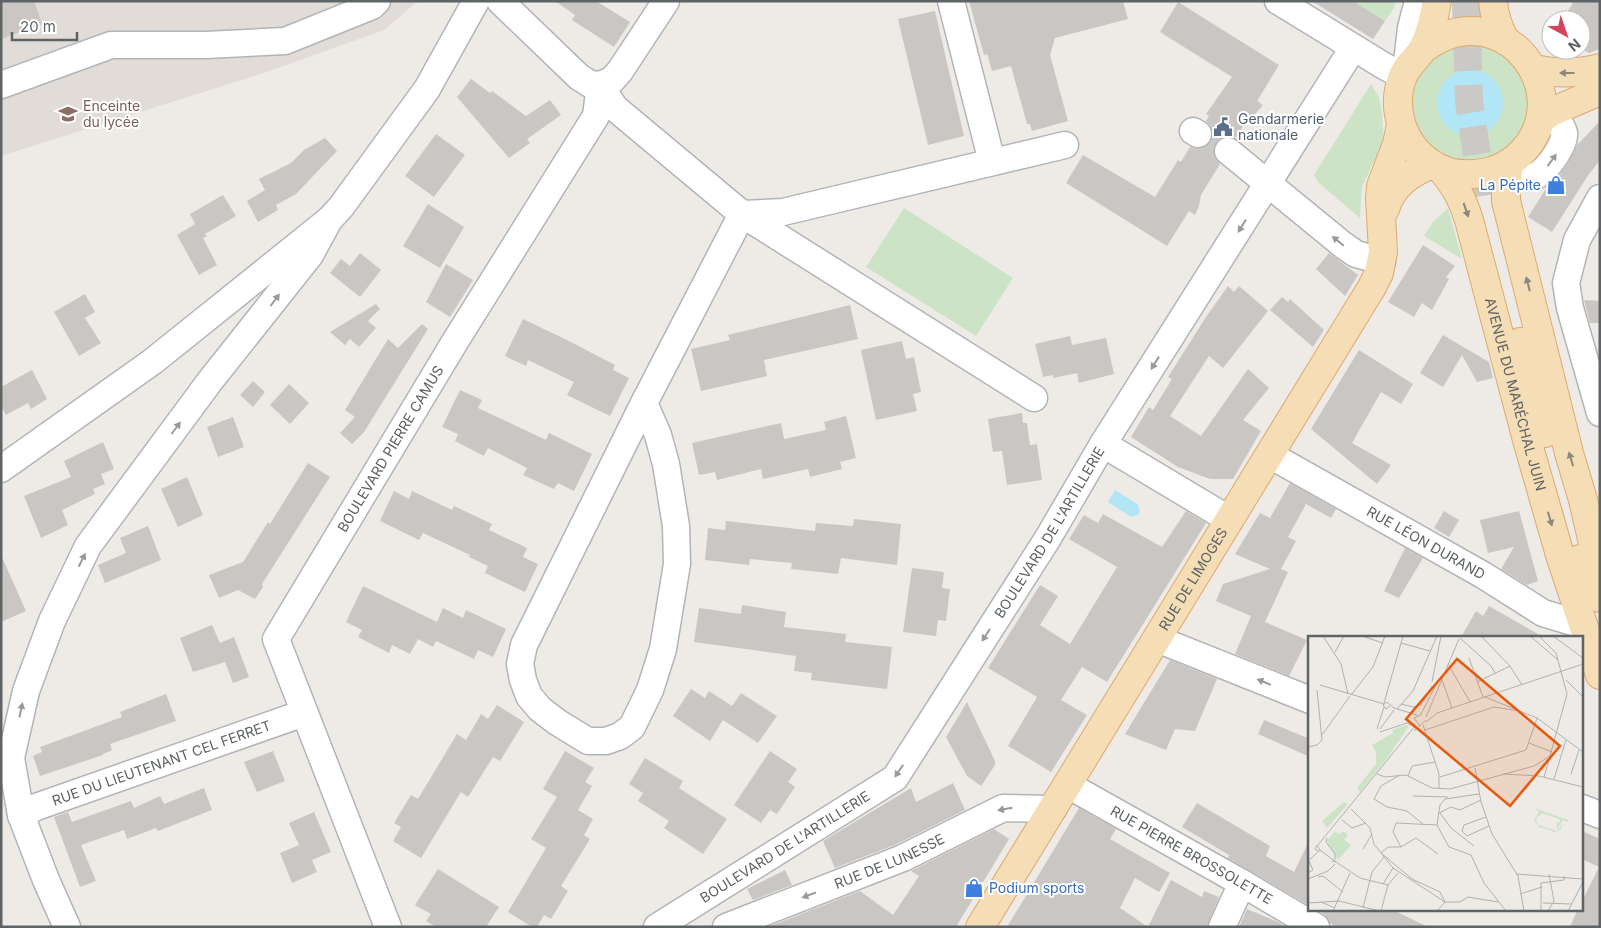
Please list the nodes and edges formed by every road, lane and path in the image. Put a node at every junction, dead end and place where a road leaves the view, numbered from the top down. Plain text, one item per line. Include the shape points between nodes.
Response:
1 (377, 1) edge
2 (476, 1) edge
3 (500, 1) edge
4 (666, 1) edge
5 (951, 1) edge
6 (1278, 1) edge
7 (1418, 1) edge
8 (1436, 1) edge
9 (1493, 1) edge
10 (1505, 40) junction
11 (1354, 48) junction
12 (1424, 48) junction
13 (1600, 68) edge
14 (1533, 69) junction
15 (1404, 74) junction
16 (1, 85) edge
17 (600, 85) junction
18 (1600, 91) edge
19 (1544, 111) junction
20 (1401, 125) junction
21 (1064, 145) dead end
22 (1228, 151) tunnel mouth
23 (992, 162) junction
24 (1436, 167) junction
25 (1504, 169) junction
26 (1268, 184) junction
27 (1600, 198) edge
28 (1485, 208) tunnel mouth
29 (742, 214) junction
30 (329, 220) junction
31 (1382, 225) junction
32 (1382, 261) junction
33 (1570, 308) junction
34 (1535, 314) junction
35 (1034, 398) dead end
36 (644, 403) junction
37 (1600, 413) edge
38 (1103, 444) junction
39 (1270, 455) junction
40 (1, 469) edge
41 (1230, 520) junction
42 (1591, 572) edge
43 (1600, 598) edge
44 (1583, 622) junction
45 (1157, 639) junction
46 (1600, 675) edge
47 (1308, 699) edge
48 (304, 713) junction
49 (6, 747) edge
50 (1068, 785) junction
51 (1053, 809) junction
52 (1584, 809) edge
53 (21, 815) junction
54 (1600, 815) edge
55 (1242, 883) junction
56 (67, 927) edge
57 (388, 927) edge
58 (656, 927) edge
59 (726, 927) edge
60 (980, 927) edge
61 (1222, 927) edge
62 (1316, 927) edge

1 - 16 street via 372,6 285,41 111,45
2 - 30 street via 427,89
3 - 17 street via 579,77 590,84
4 - 17 street via 620,71 612,80
5 - 23 street
6 - 11 street
7 - 15 street
8 - 12 main road
9 - 10 main road via 1497,26
10 - 12 main road via 1472,31 1438,39
10 - 14 main road via 1526,58
11 - 15 street
11 - 26 street, BOULEVARD DE L'ARTILLERIE
12 - 15 main road
13 -> 14 main road via 1565,74
14 - 19 main road
15 - 20 main road via 1398,107
17 - 29 street via 615,108
17 - 48 street, BOULEVARD PIERRE CAMUS via 596,116 456,340 276,639
18 - 19 main road
19 - 25 main road via 1527,147
20 - 24 main road via 1414,148
20 - 31 main road, RUE DE LIMOGES via 1381,186
21 - 23 street
22 - 26 street
23 - 29 street via 783,212
24 - 25 main road via 1458,174 1476,175
24 - 31 main road, RUE DE LIMOGES via 1404,179 1393,190
24 -> 44 main road, AVENUE DU MARÉCHAL JUIN via 1455,185 1469,220 1526,440
34 -> 25 main road, AVENUE DU MARÉCHAL JUIN via 1506,201
32 -> 26 street via 1361,256 1342,245
26 -> 38 street, BOULEVARD DE L'ARTILLERIE
27 - 33 street via 1577,240 1568,269 1566,283
28 - 42 main road, AVENUE DU MARÉCHAL JUIN
29 - 35 street
29 - 36 street
30 - 40 street via 152,362
49 -> 30 street via 52,621 88,546 210,381 310,254
31 - 32 main road, RUE DE LIMOGES
32 - 39 main road, RUE DE LIMOGES via 1372,287
33 - 34 street
33 - 37 street
42 -> 34 main road, AVENUE DU MARÉCHAL JUIN via 1583,500
36 - 36 street via 524,645 520,664 529,696 540,709 588,741 606,741 632,727 650,690 671,608 677,564 676,526 666,464
38 - 41 street
38 -> 58 street, BOULEVARD DE L'ARTILLERIE via 1048,538 894,778
39 - 41 main road, RUE DE LIMOGES
39 - 44 street, RUE LÉON DURAND via 1483,575 1543,613 1576,623
41 - 45 main road, RUE DE LIMOGES
42 - 43 main road, AVENUE DU MARÉCHAL JUIN
42 - 44 main road, AVENUE DU MARÉCHAL JUIN
44 - 46 main road, AVENUE DU MARÉCHAL JUIN
47 -> 45 street
45 - 50 main road, RUE DE LIMOGES
48 - 53 street, RUE DU LIEUTENANT CEL FERRET
48 - 57 street, BOULEVARD PIERRE CAMUS
49 - 53 street
50 - 51 main road, RUE DE LIMOGES
50 - 55 street, RUE PIERRE BROSSOLETTE
51 -> 59 street, RUE DE LUNESSE via 1003,808 902,858
51 - 60 main road, RUE DE LIMOGES
52 - 54 street
53 - 56 street
55 - 61 street
55 - 62 street, RUE PIERRE BROSSOLETTE

